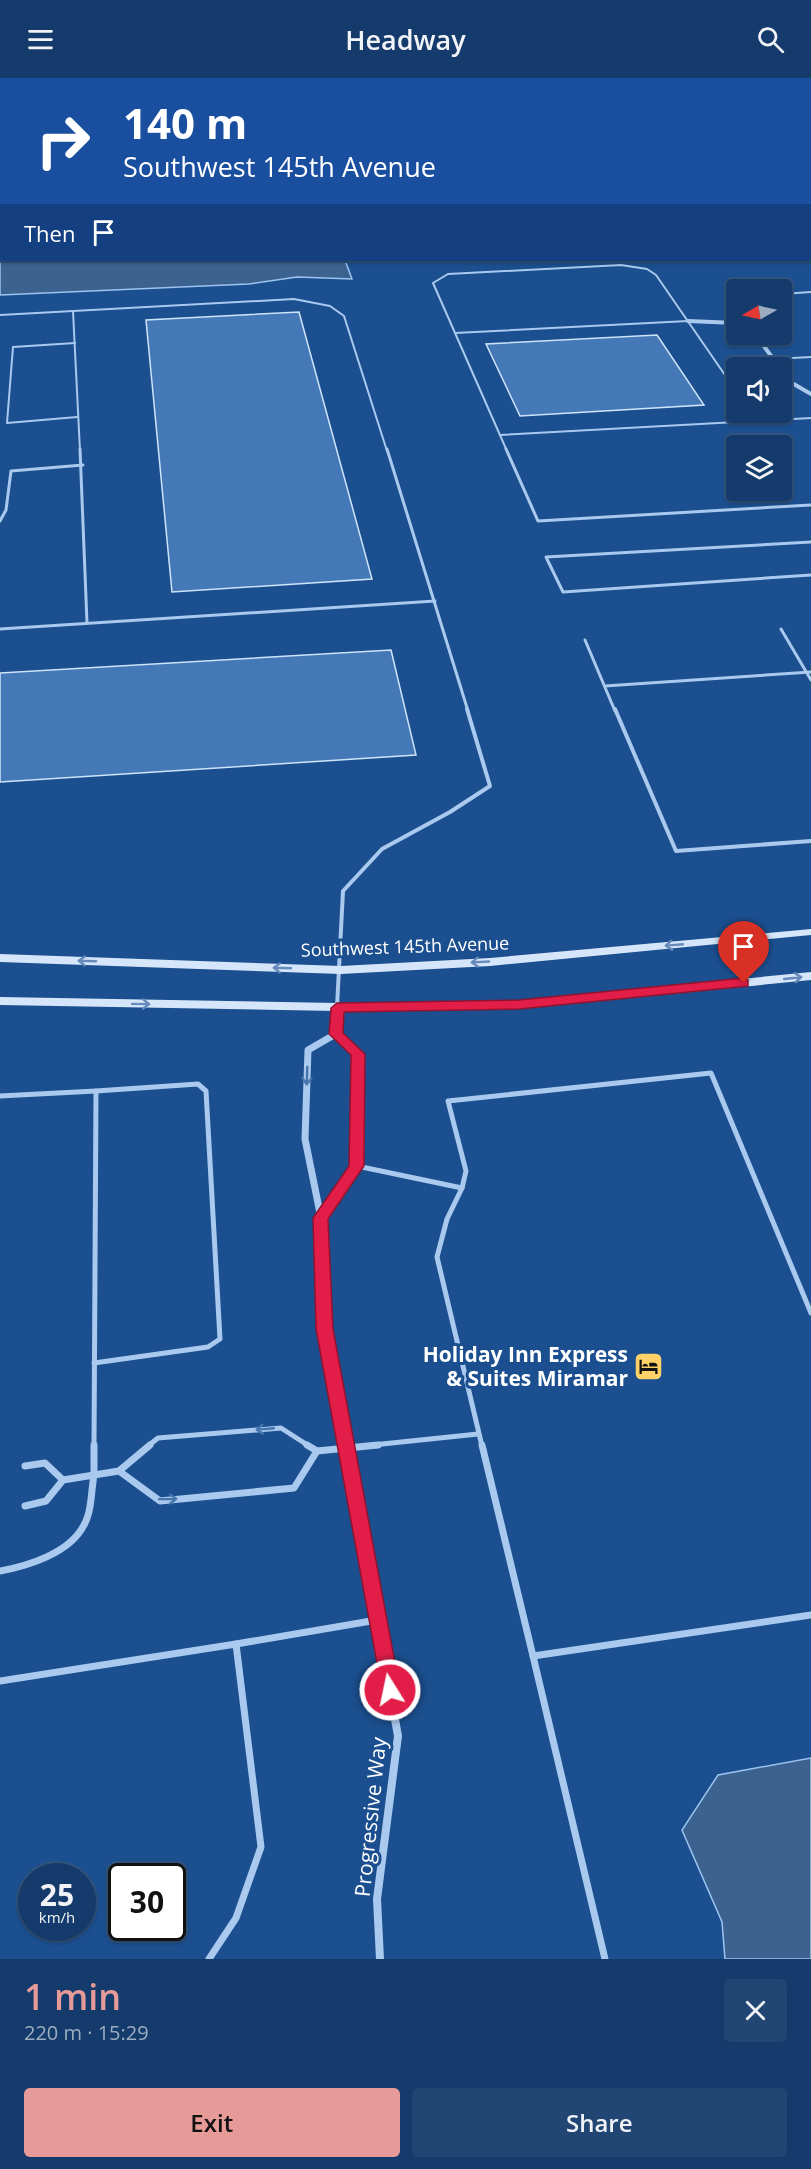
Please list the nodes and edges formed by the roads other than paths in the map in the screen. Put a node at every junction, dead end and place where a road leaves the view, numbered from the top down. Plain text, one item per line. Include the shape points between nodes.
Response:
1 (811, 292) edge
2 (792, 293) edge
3 (73, 311) junction
4 (0, 315) edge
5 (688, 321) junction
6 (726, 322) edge
7 (455, 333) junction
8 (75, 343) junction
9 (763, 345) edge
10 (772, 357) edge
11 (811, 357) edge
12 (792, 358) edge
13 (726, 376) edge
14 (792, 383) edge
15 (811, 394) edge
16 (77, 417) junction
17 (811, 418) edge
18 (792, 419) edge
19 (726, 423) edge
20 (500, 435) junction
21 (82, 465) junction
22 (811, 505) edge
23 (0, 521) edge
24 (811, 542) edge
25 (811, 575) edge
26 (435, 601) junction
27 (87, 623) junction
28 (0, 629) edge
29 (781, 629) dead end
30 (585, 640) dead end
31 (809, 672) edge
32 (811, 680) edge
33 (605, 686) junction
34 (811, 841) edge
35 (811, 932) edge
36 (0, 958) edge
37 (341, 970) junction
38 (811, 976) edge
39 (0, 1000) edge
40 (337, 1008) junction
41 (336, 1034) junction
42 (96, 1091) junction
43 (0, 1096) edge
44 (357, 1166) junction
45 (462, 1188) junction
46 (321, 1218) junction
47 (811, 1313) edge
48 (94, 1363) junction
49 (478, 1434) junction
50 (346, 1447) junction
51 (317, 1451) junction
52 (25, 1466) dead end
53 (119, 1471) junction
54 (94, 1475) junction
55 (63, 1480) junction
56 (25, 1506) dead end
57 (0, 1570) edge
58 (811, 1615) edge
59 (377, 1620) junction
60 (236, 1644) junction
61 (533, 1656) junction
62 (0, 1681) edge
63 (209, 1959) edge
64 (380, 1959) edge
65 (605, 1959) edge

1 - 2 lane
3 - 4 lane
3 - 8 lane
3 - 26 lane via 294,299 330,306 344,316
5 - 6 street
5 - 7 lane
5 - 7 lane via 656,275 636,267 448,274 433,283
5 - 13 lane
7 - 20 lane
8 - 16 lane
8 - 16 lane via 13,347 8,423
9 - 10 street
11 - 12 lane
14 - 15 street
16 - 21 lane
17 - 18 lane
19 - 20 lane
20 - 22 lane via 538,521
21 - 23 lane via 11,471 6,510
21 - 27 lane
24 - 25 lane via 546,557 563,592
26 - 27 lane
26 - 37 lane via 490,786 382,849 343,891
27 - 28 lane
29 - 31 lane
30 - 33 lane
31 - 32 lane
31 - 33 lane
33 - 34 lane via 676,850
35 -> 37 street, Southwest 145th Avenue via 490,962
37 -> 36 street, Southwest 145th Avenue
37 - 40 lane
40 -> 38 street via 519,1005
39 -> 40 street
40 - 41 street
41 - 44 street via 358,1054
41 -> 46 street, Progressive Way via 308,1050 305,1139
42 - 43 lane
42 - 48 lane
42 - 48 lane via 198,1084 206,1091 220,1339 208,1347
44 - 45 lane
44 - 46 street
45 - 47 lane via 466,1171 448,1101 711,1073
45 - 49 lane via 447,1220 437,1257
46 - 50 street, Progressive Way via 325,1329
48 - 54 lane
49 - 50 lane
49 - 61 lane
50 - 51 lane
50 - 59 street, Progressive Way
51 -> 53 lane via 281,1428 158,1438
53 -> 51 lane via 160,1501 294,1488
52 - 55 lane via 45,1462
53 - 54 lane
54 - 55 lane
54 - 57 lane via 84,1526 60,1549 15,1569
55 - 56 lane via 46,1501
58 - 61 lane
59 - 60 lane
59 - 64 street, Progressive Way via 398,1736 378,1899
60 - 62 lane
60 - 63 lane via 261,1847 236,1918
61 - 65 lane

